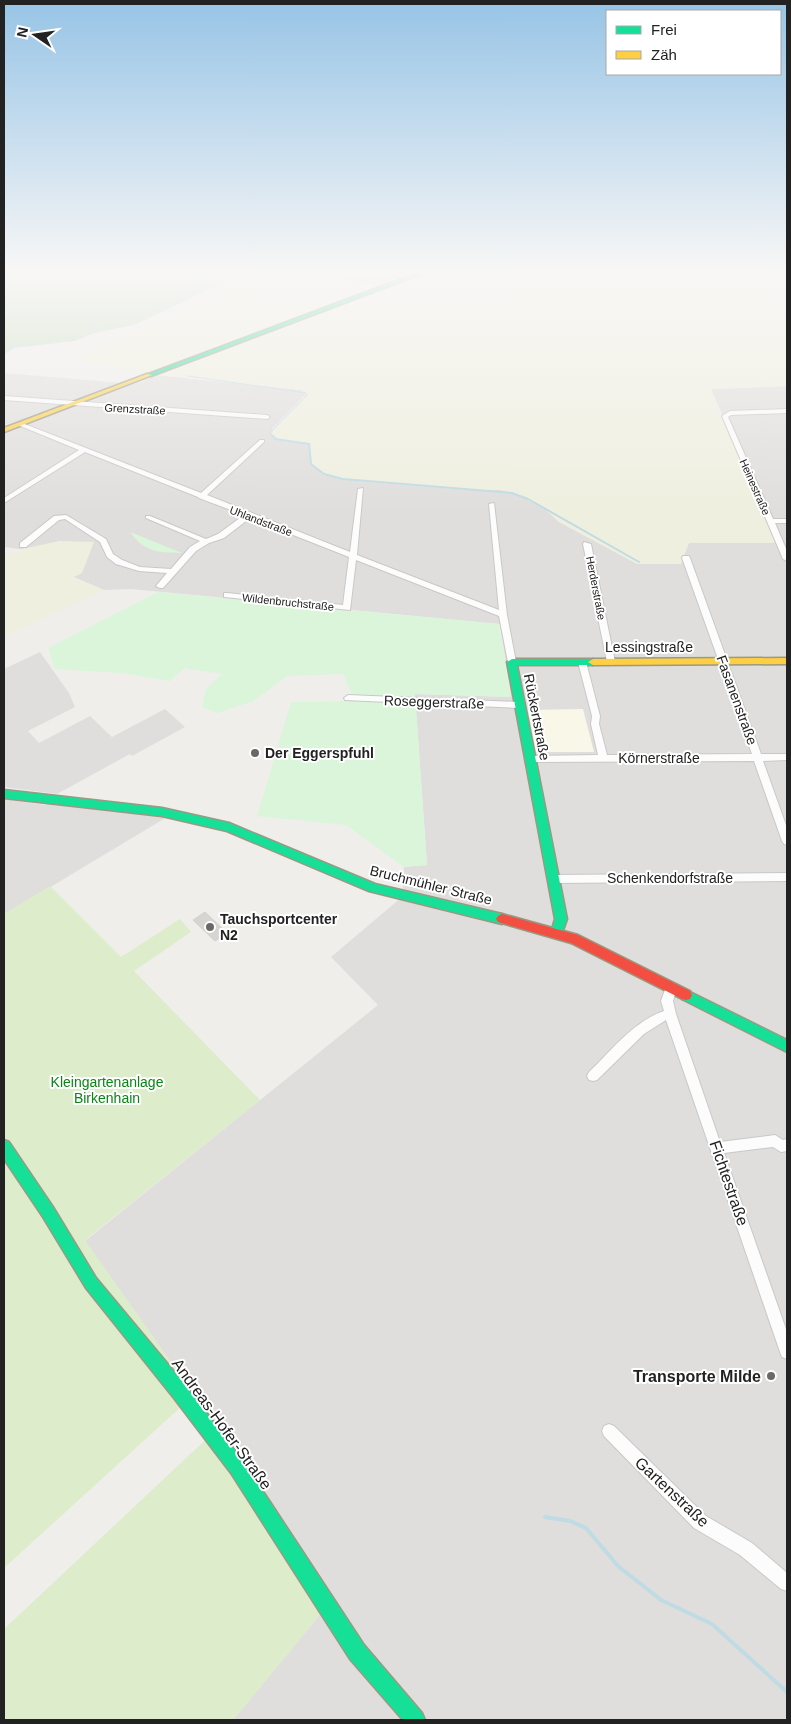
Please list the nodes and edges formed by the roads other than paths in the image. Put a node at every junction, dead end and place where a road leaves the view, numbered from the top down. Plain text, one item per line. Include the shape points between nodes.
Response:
1 (211, 351) edge
2 (4, 398) edge
3 (72, 404) junction
4 (787, 411) edge
5 (267, 417) dead end
6 (20, 424) junction
7 (4, 430) edge
8 (262, 441) dead end
9 (83, 450) junction
10 (361, 489) dead end
11 (201, 497) junction
12 (4, 501) edge
13 (492, 504) dead end
14 (248, 516) junction
15 (148, 517) dead end
16 (771, 521) junction
17 (787, 521) edge
18 (206, 541) junction
19 (587, 544) dead end
20 (23, 545) dead end
21 (352, 554) junction
22 (686, 558) dead end
23 (787, 559) edge
24 (173, 571) junction
25 (160, 586) dead end
26 (227, 595) dead end
27 (503, 615) junction
28 (722, 661) junction
29 (512, 662) junction
30 (582, 662) junction
31 (611, 662) junction
32 (787, 662) edge
33 (348, 698) dead end
34 (519, 705) junction
35 (787, 757) edge
36 (603, 758) junction
37 (758, 758) junction
38 (530, 759) junction
39 (4, 794) edge
40 (787, 841) edge
41 (787, 877) edge
42 (553, 879) junction
43 (557, 933) junction
44 (671, 987) junction
45 (670, 1014) junction
46 (787, 1046) edge
47 (593, 1076) dead end
48 (787, 1145) edge
49 (4, 1147) edge
50 (717, 1148) junction
51 (787, 1352) edge
52 (609, 1431) dead end
53 (787, 1582) edge
54 (415, 1720) edge

1 - 3 street
2 - 3 street, Grenzstraße
3 - 5 street, Grenzstraße
3 - 6 street
4 - 16 street, Heinestraße via 726,414 725,418
6 - 7 street
6 - 9 street, Uhlandstraße
8 - 11 street
9 - 11 street, Uhlandstraße
9 - 12 street
10 - 21 street
11 - 14 street, Uhlandstraße
13 - 27 street, Rückertstraße
14 - 18 street via 220,536
14 - 21 street, Uhlandstraße
15 - 18 street
16 - 17 street
16 - 23 street, Heinestraße
18 - 24 street via 193,549
19 - 31 street, Herderstraße
20 - 24 street via 57,518 66,517 103,541 110,555 119,562 150,571
21 - 26 street, Wildenbruchstraße via 347,608
21 - 27 street, Uhlandstraße
22 - 28 street, Fasanenstraße
24 - 25 street
27 - 29 street, Rückertstraße
28 - 31 street, Lessingstraße
28 - 32 street, Lessingstraße
28 - 37 street, Fasanenstraße
29 - 30 street, Lessingstraße
29 - 34 street, Rückertstraße
30 - 31 street, Lessingstraße
30 - 36 street
33 - 34 street, Roseggerstraße
34 - 38 street, Rückertstraße
35 - 37 street, Körnerstraße
36 - 37 street, Körnerstraße
36 - 38 street, Körnerstraße
37 - 40 street, Fasanenstraße
38 - 42 street, Rückertstraße
39 - 43 street, Bruchmühler Straße via 192,817 229,827 373,888
41 - 42 street, Schenkendorfstraße
42 - 43 street, Rückertstraße via 560,919
43 - 44 street, Bruchmühler Straße
44 - 45 street, Fichtestraße via 667,1001
44 - 46 street, Bruchmühler Straße
45 - 47 street via 661,1016 647,1027
45 - 50 street, Fichtestraße
48 - 50 street via 781,1146 775,1141
49 - 54 street, Andreas-Hofer-Straße via 91,1283 237,1467 357,1652
50 - 51 street, Fichtestraße
52 - 53 street, Gartenstraße via 700,1522 746,1549

